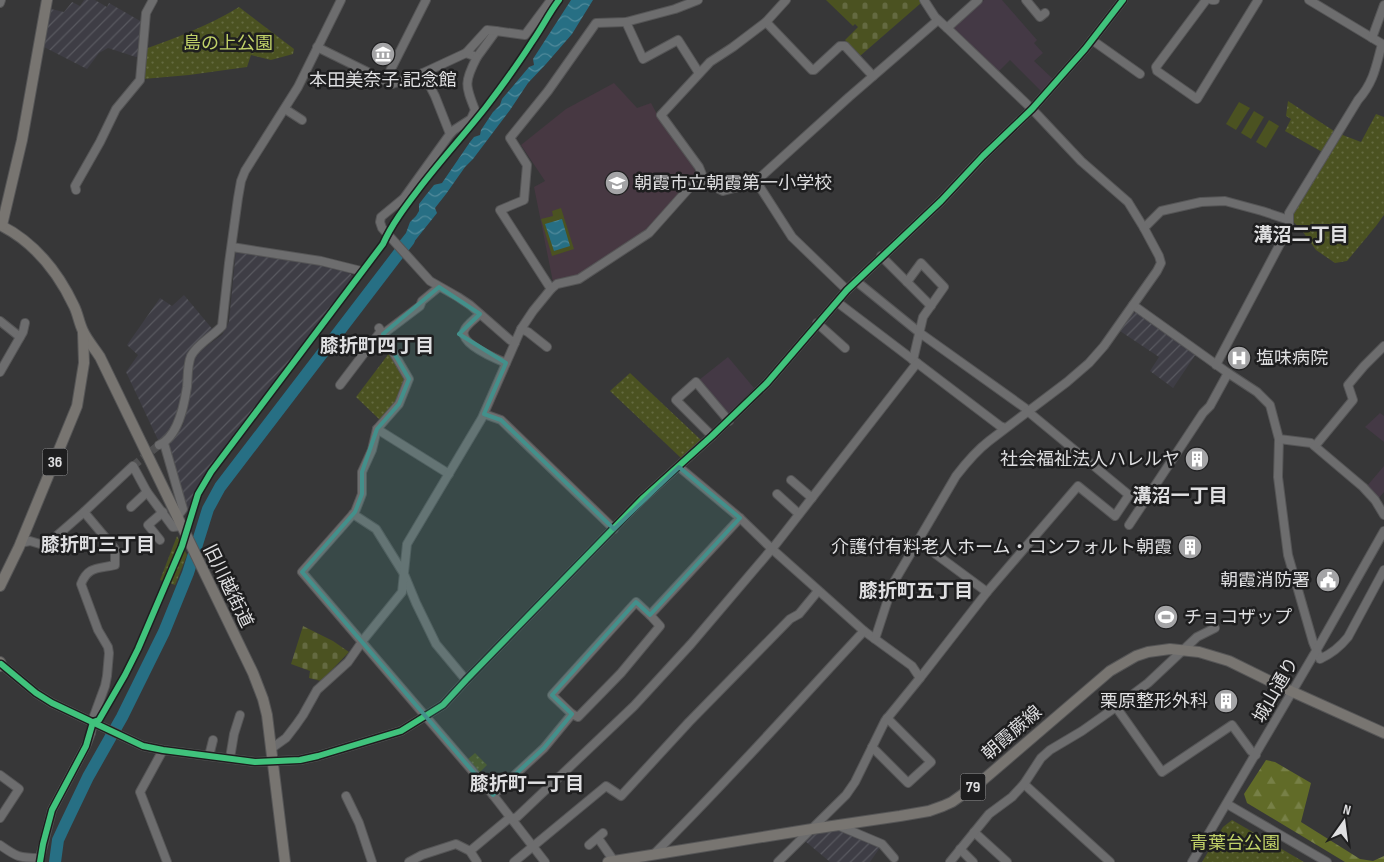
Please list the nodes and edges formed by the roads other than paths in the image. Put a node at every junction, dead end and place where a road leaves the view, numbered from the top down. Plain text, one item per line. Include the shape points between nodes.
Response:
1 (47, 0) edge
2 (153, 0) edge
3 (341, 0) edge
4 (426, 0) edge
5 (551, 0) edge
6 (698, 0) edge
7 (786, 0) edge
8 (924, 0) edge
9 (978, 0) edge
10 (1026, 0) edge
11 (1123, 0) edge
12 (1206, 0) edge
13 (1258, 0) edge
14 (1309, 0) edge
15 (1384, 5) edge
16 (1045, 12) dead end
17 (938, 20) junction
18 (626, 22) junction
19 (766, 22) junction
20 (947, 28) junction
21 (496, 31) junction
22 (1372, 38) junction
23 (1092, 40) junction
24 (1383, 44) edge
25 (317, 47) junction
26 (466, 53) junction
27 (477, 58) junction
28 (423, 73) junction
29 (699, 73) junction
30 (1140, 74) dead end
31 (873, 76) junction
32 (386, 81) junction
33 (285, 109) junction
34 (1032, 109) junction
35 (302, 120) dead end
36 (450, 134) junction
37 (756, 180) junction
38 (705, 182) junction
39 (76, 190) dead end
40 (1289, 220) junction
41 (1, 225) edge
42 (1144, 228) junction
43 (232, 247) junction
44 (881, 256) junction
45 (361, 272) dead end
46 (856, 281) junction
47 (907, 282) junction
48 (439, 287) junction
49 (551, 289) junction
50 (847, 290) junction
51 (838, 302) junction
52 (1133, 305) junction
53 (930, 306) junction
54 (480, 314) junction
55 (0, 321) edge
56 (25, 323) dead end
57 (817, 323) junction
58 (522, 329) junction
59 (83, 331) junction
60 (381, 331) junction
61 (920, 333) junction
62 (20, 337) junction
63 (515, 343) junction
64 (1384, 346) edge
65 (546, 347) dead end
66 (844, 348) dead end
67 (100, 357) junction
68 (915, 361) junction
69 (84, 363) junction
70 (506, 363) junction
71 (1216, 364) junction
72 (0, 372) edge
73 (1228, 373) junction
74 (340, 385) dead end
75 (1028, 411) junction
76 (484, 414) junction
77 (729, 421) junction
78 (1005, 428) junction
79 (377, 429) junction
80 (712, 436) junction
81 (1279, 438) junction
82 (1314, 446) junction
83 (679, 467) junction
84 (449, 474) junction
85 (791, 480) dead end
86 (147, 492) junction
87 (777, 494) dead end
88 (812, 498) junction
89 (131, 507) dead end
90 (84, 512) junction
91 (163, 512) junction
92 (354, 514) junction
93 (799, 514) junction
94 (1384, 515) edge
95 (740, 518) junction
96 (179, 522) junction
97 (1384, 522) edge
98 (1129, 525) dead end
99 (614, 529) junction
100 (1384, 534) edge
101 (160, 540) dead end
102 (918, 542) junction
103 (20, 543) junction
104 (772, 549) junction
105 (1384, 570) edge
106 (404, 574) junction
107 (0, 586) edge
108 (818, 590) junction
109 (987, 592) junction
110 (650, 615) junction
111 (1215, 628) dead end
112 (864, 631) junction
113 (875, 639) junction
114 (362, 642) junction
115 (1183, 650) junction
116 (1316, 652) junction
117 (0, 664) edge
118 (920, 678) junction
119 (466, 680) junction
120 (1292, 691) junction
121 (1116, 708) junction
122 (572, 714) junction
123 (240, 715) dead end
124 (425, 716) junction
125 (887, 718) junction
126 (95, 723) junction
127 (1384, 732) edge
128 (212, 740) dead end
129 (872, 747) junction
130 (272, 748) junction
131 (163, 750) junction
132 (1256, 755) junction
133 (209, 756) junction
134 (230, 758) junction
135 (273, 761) junction
136 (0, 775) edge
137 (1024, 784) junction
138 (493, 795) junction
139 (346, 796) dead end
140 (1227, 804) junction
141 (0, 818) edge
142 (512, 820) junction
143 (837, 825) junction
144 (812, 829) junction
145 (974, 832) junction
146 (0, 844) edge
147 (590, 845) dead end
148 (534, 847) junction
149 (960, 849) junction
150 (470, 850) junction
151 (654, 854) junction
152 (894, 858) dead end
153 (611, 861) edge
154 (167, 862) edge
155 (285, 862) edge
156 (372, 862) edge
157 (409, 862) edge
158 (477, 862) edge
159 (514, 862) edge
160 (545, 862) edge
161 (778, 862) edge
162 (950, 862) edge
163 (973, 862) edge
164 (1007, 862) edge
165 (1110, 862) edge
166 (1192, 862) edge
167 (1327, 862) edge

1 - 41 main road, 36 via 22,140
2 - 39 street via 146,13 140,80 116,109 75,186
3 - 25 street
4 - 32 street
5 - 21 street via 526,35
6 - 18 street
7 - 19 street
8 - 17 street
9 - 20 street
10 - 16 street via 1040,17
11 - 23 street
12 - 13 street via 1156,67 1157,71 1197,99
14 - 22 street
15 - 22 street
17 - 20 street
17 - 31 street
18 - 29 street via 643,59 678,40
18 - 49 street via 596,23 510,138 527,165 524,200 500,210
19 - 29 street
19 - 31 street via 812,70 840,46 845,46
20 - 34 street
21 - 26 street via 487,30
21 - 27 street
22 - 24 street
23 - 30 street
23 - 34 street
24 - 40 street via 1367,90 1294,204
25 - 32 street
25 - 33 street
26 - 27 street
26 - 28 street
27 - 36 street via 470,71 467,89 475,110 471,119
28 - 32 street via 392,84
28 - 36 street
29 - 38 street via 661,115 699,167
31 - 37 street
33 - 35 street
33 - 43 street via 245,171 239,190
34 - 42 street via 1081,161 1128,202
34 - 44 street
36 - 48 street via 404,198 381,217 380,222 412,262
37 - 38 street via 723,191
37 - 50 street via 792,237
38 - 49 street via 690,187 649,233 579,279 557,284
40 - 42 street via 1225,201 1201,202 1161,210
40 - 71 street via 1289,227
41 - 59 main road, 旧川越街道 / 36 via 34,249 54,272 69,296
42 - 52 street via 1161,263
43 - 45 street via 321,261
43 - 96 street via 222,326 193,353 178,424 161,444 183,509
44 - 46 street
44 - 47 street
46 - 50 street
46 - 61 street
47 - 53 street
47 - 53 street via 922,263 944,287
48 - 54 street
48 - 60 street via 420,306
49 - 58 street
50 - 51 street
51 - 57 street
51 - 68 street
52 - 71 street
52 - 75 street via 1088,363
53 - 61 street via 923,317
54 - 63 street
54 - 70 street via 464,329 465,339 480,351
55 - 62 street
56 - 62 street
57 - 66 street
57 - 77 street via 767,383
58 - 63 street
58 - 65 street
59 - 67 main road, 旧川越街道
59 - 69 main road, 36
60 - 74 street
60 - 79 street via 409,379 399,404
61 - 68 street
61 - 75 street
62 - 72 street
63 - 70 street
64 - 82 street via 1348,385 1353,400
67 - 69 main road
67 - 96 main road, 旧川越街道
68 - 78 street
68 - 88 street
69 - 103 main road, 36 via 77,406
70 - 76 street
71 - 73 street
73 - 81 street via 1270,405
73 - 98 street via 1210,406
75 - 78 street
75 - 109 street via 1129,495 1115,516 1078,486
76 - 84 street
76 - 99 street via 502,420
77 - 80 street
77 - 80 street via 696,382 676,400
78 - 102 street via 965,464
79 - 84 street
79 - 92 street via 362,472 362,494
80 - 83 street
81 - 82 street
81 - 116 street via 1278,477 1288,555
82 - 94 street via 1363,487
83 - 95 street
83 - 99 street
84 - 106 street via 407,544
85 - 88 street
86 - 89 street
86 - 90 street via 133,466
86 - 91 street
87 - 93 street
88 - 93 street
90 - 103 street via 47,542
90 - 126 street via 115,549 115,565 89,570 81,584 109,653 105,686
91 - 96 street via 173,527
91 - 101 street via 148,525
92 - 106 street via 376,529
92 - 114 street via 302,572
93 - 104 street
95 - 104 street
95 - 110 street
96 - 130 main road, 旧川越街道 via 257,684 267,715
97 - 100 street
99 - 119 street
100 - 116 street, 城山通り
102 - 109 street
102 - 113 street via 891,588
103 - 107 main road, 36
104 - 108 street
104 - 142 street via 650,691
105 - 116 street via 1348,637 1320,659
106 - 114 street via 402,592
106 - 119 street via 436,644
108 - 112 street
108 - 148 street via 799,614 790,618 621,796 606,786
109 - 118 street
110 - 122 street via 660,626 578,717
110 - 122 street via 636,602 552,694
111 - 115 street via 1197,637
112 - 113 street
112 - 151 street via 746,760
113 - 118 street via 912,666
114 - 124 street
114 - 130 street via 348,662 317,690 286,738
115 - 120 main road, 朝霞蕨線 / 79 via 1230,661
115 - 121 street
115 - 143 main road, 朝霞蕨線 / 79 via 1148,652 1110,671 983,780 952,802 929,811
116 - 120 street, 城山通り
117 - 126 street via 52,703
118 - 125 street
119 - 124 street via 443,705
120 - 127 main road, 朝霞蕨線 / 79
120 - 132 street, 城山通り
121 - 132 street via 1162,772 1232,725
121 - 137 street via 1050,750
122 - 138 street via 544,748
123 - 134 street
124 - 135 street via 401,731 318,756
124 - 138 street
125 - 129 street
125 - 129 street via 931,762 908,783
126 - 131 street via 143,746
126 - 146 street via 52,810 40,858 23,858
128 - 133 street
129 - 144 street via 856,782
130 - 135 main road, 旧川越街道
131 - 133 street
131 - 154 street via 140,792
132 - 140 street, 城山通り
133 - 134 street
134 - 135 street
135 - 155 main road, 旧川越街道
136 - 141 street via 19,789
137 - 145 street via 989,814
137 - 165 street
138 - 142 street
139 - 156 street
140 - 166 street, 城山通り
140 - 167 street
142 - 148 street
142 - 150 street via 507,820
143 - 144 main road, 朝霞蕨線 / 79
143 - 152 street via 882,844
144 - 151 main road, 朝霞蕨線 / 79
144 - 161 street
145 - 149 street
145 - 164 street
147 - 153 street via 600,835
148 - 159 street
148 - 160 street
149 - 162 street
149 - 163 street
150 - 157 street via 456,844
150 - 158 street
151 - 153 main road, 朝霞蕨線 / 79

